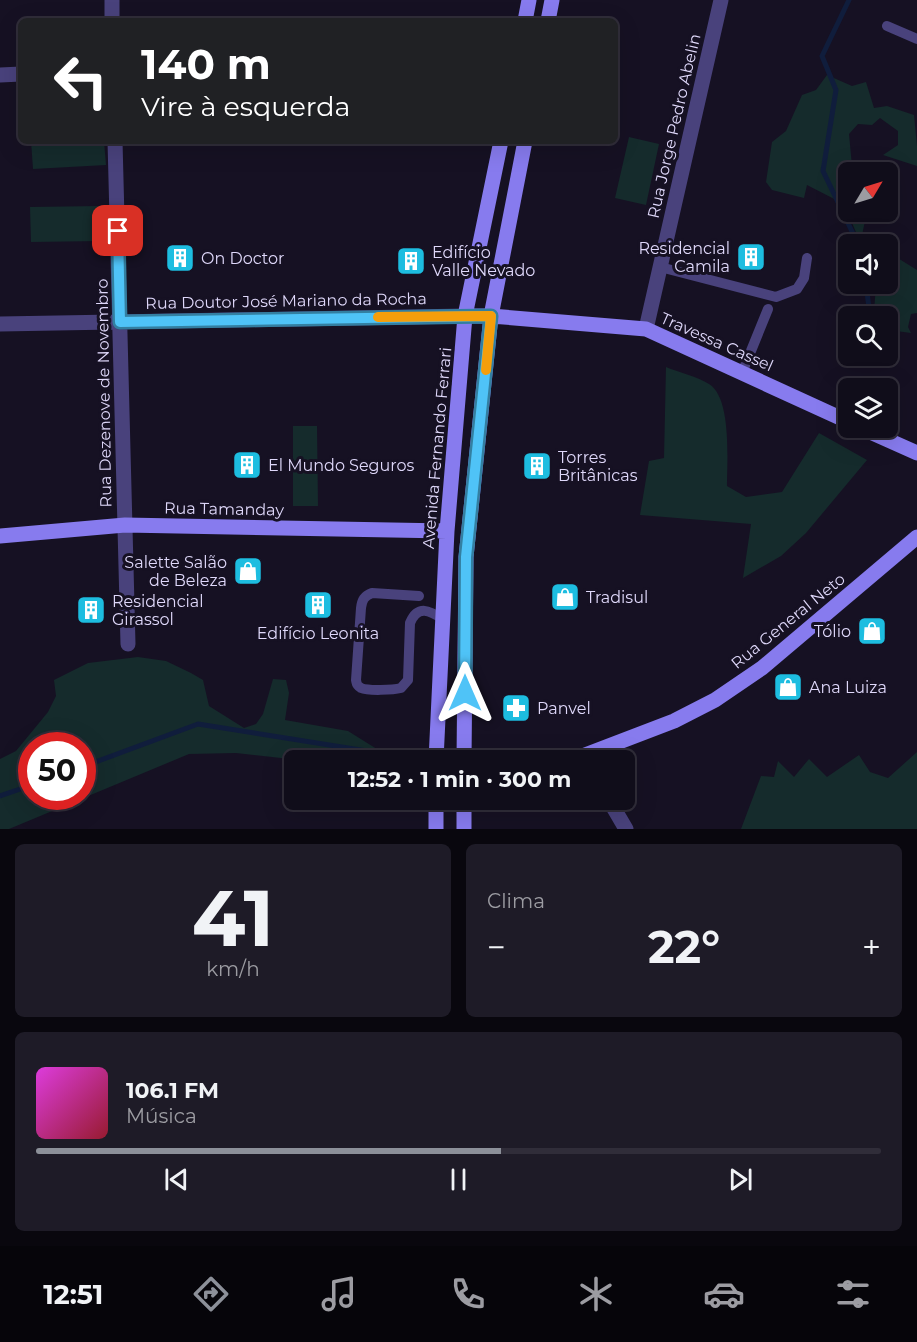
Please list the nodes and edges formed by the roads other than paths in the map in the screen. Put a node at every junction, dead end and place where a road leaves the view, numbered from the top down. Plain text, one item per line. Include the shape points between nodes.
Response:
1 (112, 0) edge
2 (529, 0) edge
3 (552, 0) edge
4 (721, 0) edge
5 (112, 18) edge
6 (526, 18) edge
7 (549, 18) edge
8 (887, 26) dead end
9 (917, 39) edge
10 (18, 74) edge
11 (0, 75) edge
12 (116, 144) edge
13 (500, 144) edge
14 (524, 144) edge
15 (807, 258) dead end
16 (660, 267) junction
17 (768, 309) dead end
18 (465, 316) junction
19 (491, 316) junction
20 (120, 322) junction
21 (0, 324) edge
22 (646, 329) junction
23 (742, 373) junction
24 (838, 417) edge
25 (883, 438) edge
26 (917, 453) edge
27 (125, 525) junction
28 (447, 531) junction
29 (0, 536) edge
30 (917, 537) edge
31 (419, 596) dead end
32 (443, 619) junction
33 (128, 644) dead end
34 (436, 750) edge
35 (464, 750) edge
36 (603, 750) edge
37 (436, 810) edge
38 (465, 810) edge
39 (615, 810) edge
40 (436, 829) edge
41 (464, 829) edge
42 (626, 829) edge

1 - 5 street
2 - 6 main road
3 - 7 main road
4 - 16 street, Rua Jorge Pedro Abelin
8 - 9 lane
10 - 11 street
12 - 20 street, Rua Dezenove de Novembro
13 - 18 main road, Avenida Fernando Ferrari
14 - 19 main road
15 - 16 lane via 804,278 797,289 776,297
16 - 22 street, Rua Jorge Pedro Abelin
17 - 23 lane
18 - 19 main road, Travessa Cassel
18 - 20 street, Rua Doutor José Mariano da Rocha
18 - 28 main road, Avenida Fernando Ferrari
19 - 22 main road, Travessa Cassel
19 - 35 main road via 466,557
20 - 21 street, Rua Doutor José Mariano da Rocha
20 - 27 street, Rua Dezenove de Novembro
22 - 23 main road, Travessa Cassel
23 - 24 main road, Travessa Cassel
25 - 26 main road
27 - 28 main road, Rua Tamanday
27 - 29 main road, Rua Tamanday
27 - 33 street, Rua Dezenove de Novembro
28 - 32 main road, Avenida Fernando Ferrari
30 - 36 main road, Rua General Neto via 762,668 715,700
31 - 32 lane via 372,594 363,598 356,680 360,687 401,688 408,680 412,618 429,610
32 - 34 main road, Avenida Fernando Ferrari
37 - 40 main road
38 - 41 main road
39 - 42 street

